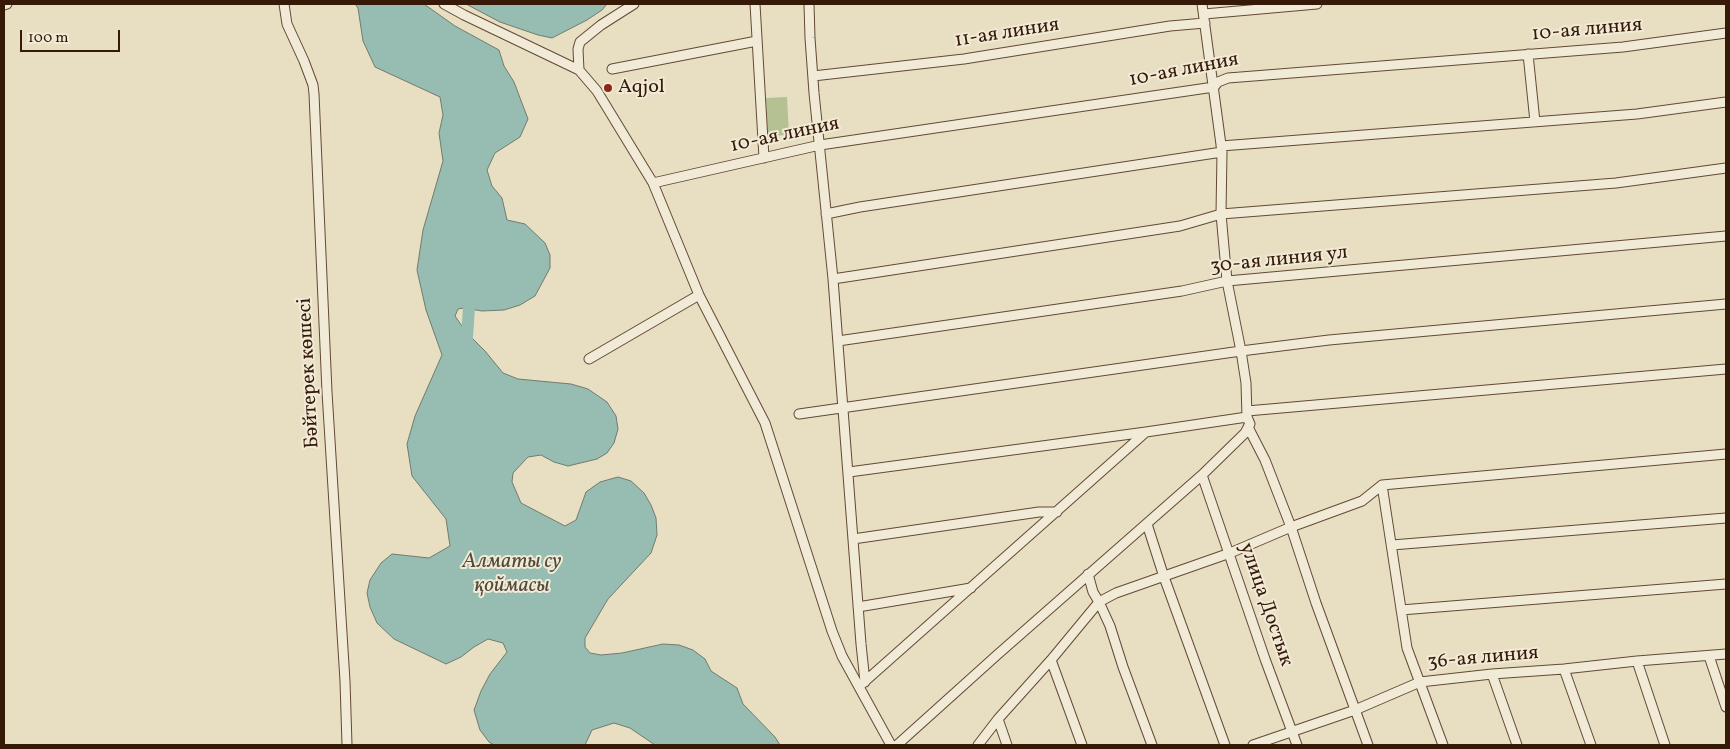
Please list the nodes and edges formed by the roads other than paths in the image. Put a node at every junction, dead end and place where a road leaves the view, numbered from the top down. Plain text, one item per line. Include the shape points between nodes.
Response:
1 (7, 4) edge
2 (284, 4) edge
3 (444, 4) edge
4 (634, 4) edge
5 (755, 4) edge
6 (809, 4) edge
7 (1202, 4) edge
8 (1317, 4) edge
9 (4, 5) edge
10 (1205, 19) junction
11 (1726, 33) edge
12 (757, 42) junction
13 (1528, 54) junction
14 (612, 69) dead end
15 (578, 70) junction
16 (813, 76) junction
17 (1214, 87) junction
18 (1726, 102) edge
19 (1535, 122) junction
20 (820, 145) junction
21 (1221, 149) junction
22 (764, 158) junction
23 (1726, 168) edge
24 (653, 183) junction
25 (826, 214) junction
26 (1221, 214) junction
27 (1726, 236) edge
28 (833, 278) junction
29 (1227, 281) junction
30 (699, 295) junction
31 (1726, 304) edge
32 (838, 341) junction
33 (1240, 351) junction
34 (590, 359) dead end
35 (1726, 369) edge
36 (842, 408) junction
37 (799, 414) dead end
38 (1247, 414) junction
39 (1248, 427) junction
40 (1146, 432) junction
41 (1726, 454) edge
42 (849, 472) junction
43 (1202, 475) junction
44 (1382, 485) junction
45 (1057, 512) junction
46 (1726, 518) edge
47 (1147, 524) junction
48 (1291, 528) junction
49 (853, 539) junction
50 (1392, 546) junction
51 (1230, 553) junction
52 (1088, 574) junction
53 (1164, 577) junction
54 (1726, 584) edge
55 (971, 588) junction
56 (1099, 602) junction
57 (858, 607) junction
58 (1401, 610) junction
59 (1726, 654) edge
60 (1708, 656) junction
61 (1051, 660) junction
62 (1637, 661) junction
63 (1564, 670) junction
64 (1492, 674) junction
65 (1420, 682) junction
66 (861, 684) junction
67 (1726, 707) edge
68 (1355, 710) junction
69 (998, 719) junction
70 (1292, 731) junction
71 (347, 745) edge
72 (891, 745) edge
73 (897, 745) edge
74 (978, 745) edge
75 (1007, 745) edge
76 (1082, 745) edge
77 (1152, 745) edge
78 (1225, 745) edge
79 (1253, 745) edge
80 (1297, 745) edge
81 (1368, 745) edge
82 (1443, 745) edge
83 (1516, 745) edge
84 (1591, 745) edge
85 (1665, 745) edge

1 - 9 street
2 - 71 street, Бәйтерек көшесі via 287,24 304,61 314,94
3 - 15 street
4 - 15 street via 580,42
5 - 12 street
6 - 16 street
7 - 10 street
8 - 10 street, 11-ая линия
10 - 16 street, 11-ая линия via 964,59
10 - 17 street
11 - 13 street, 10-ая линия via 1623,47
12 - 14 street
12 - 22 street
13 - 17 street, 10-ая линия via 1228,78
13 - 19 street
15 - 24 street via 597,91
16 - 20 street
17 - 20 street, 10-ая линия
17 - 21 street
18 - 19 street via 1637,114
19 - 21 street
20 - 22 street, 10-ая линия
20 - 25 street
21 - 25 street
21 - 26 street
22 - 24 street, 10-ая линия
23 - 26 street via 1616,183
24 - 30 street
25 - 28 street
26 - 28 street via 1170,227
26 - 29 street
27 - 29 street, 30-ая линия ул
28 - 32 street
29 - 32 street, 30-ая линия ул
29 - 33 street
30 - 34 street
30 - 66 street via 765,423 832,631
31 - 33 street
32 - 36 street
33 - 36 street
33 - 38 street
35 - 38 street
36 - 37 street
36 - 42 street
38 - 39 street
38 - 40 street
39 - 43 street
39 - 48 street via 1265,460
40 - 42 street
40 - 45 street
41 - 44 street
42 - 49 street
43 - 47 street
43 - 51 street, улица Достык
44 - 48 street via 1362,501
44 - 50 street
45 - 49 street
45 - 55 street
46 - 50 street
47 - 52 street
47 - 53 street
48 - 51 street
48 - 68 street
49 - 57 street
50 - 58 street
51 - 53 street
51 - 70 street, улица Достык
52 - 56 street
52 - 73 street
53 - 56 street
53 - 78 street
54 - 58 street
55 - 57 street
55 - 66 street
56 - 61 street
56 - 77 street
57 - 66 street
58 - 65 street via 1407,648
59 - 60 street, 36-ая линия
60 - 62 street, 36-ая линия
60 - 67 street
61 - 69 street
61 - 76 street
62 - 63 street, 36-ая линия
62 - 85 street
63 - 64 street, 36-ая линия
63 - 84 street
64 - 65 street, 36-ая линия
64 - 83 street
65 - 68 street, 36-ая линия
65 - 82 street
66 - 72 street
68 - 70 street, 36-ая линия
68 - 81 street
69 - 74 street
69 - 75 street
70 - 79 street, 36-ая линия
70 - 80 street, улица Достык

